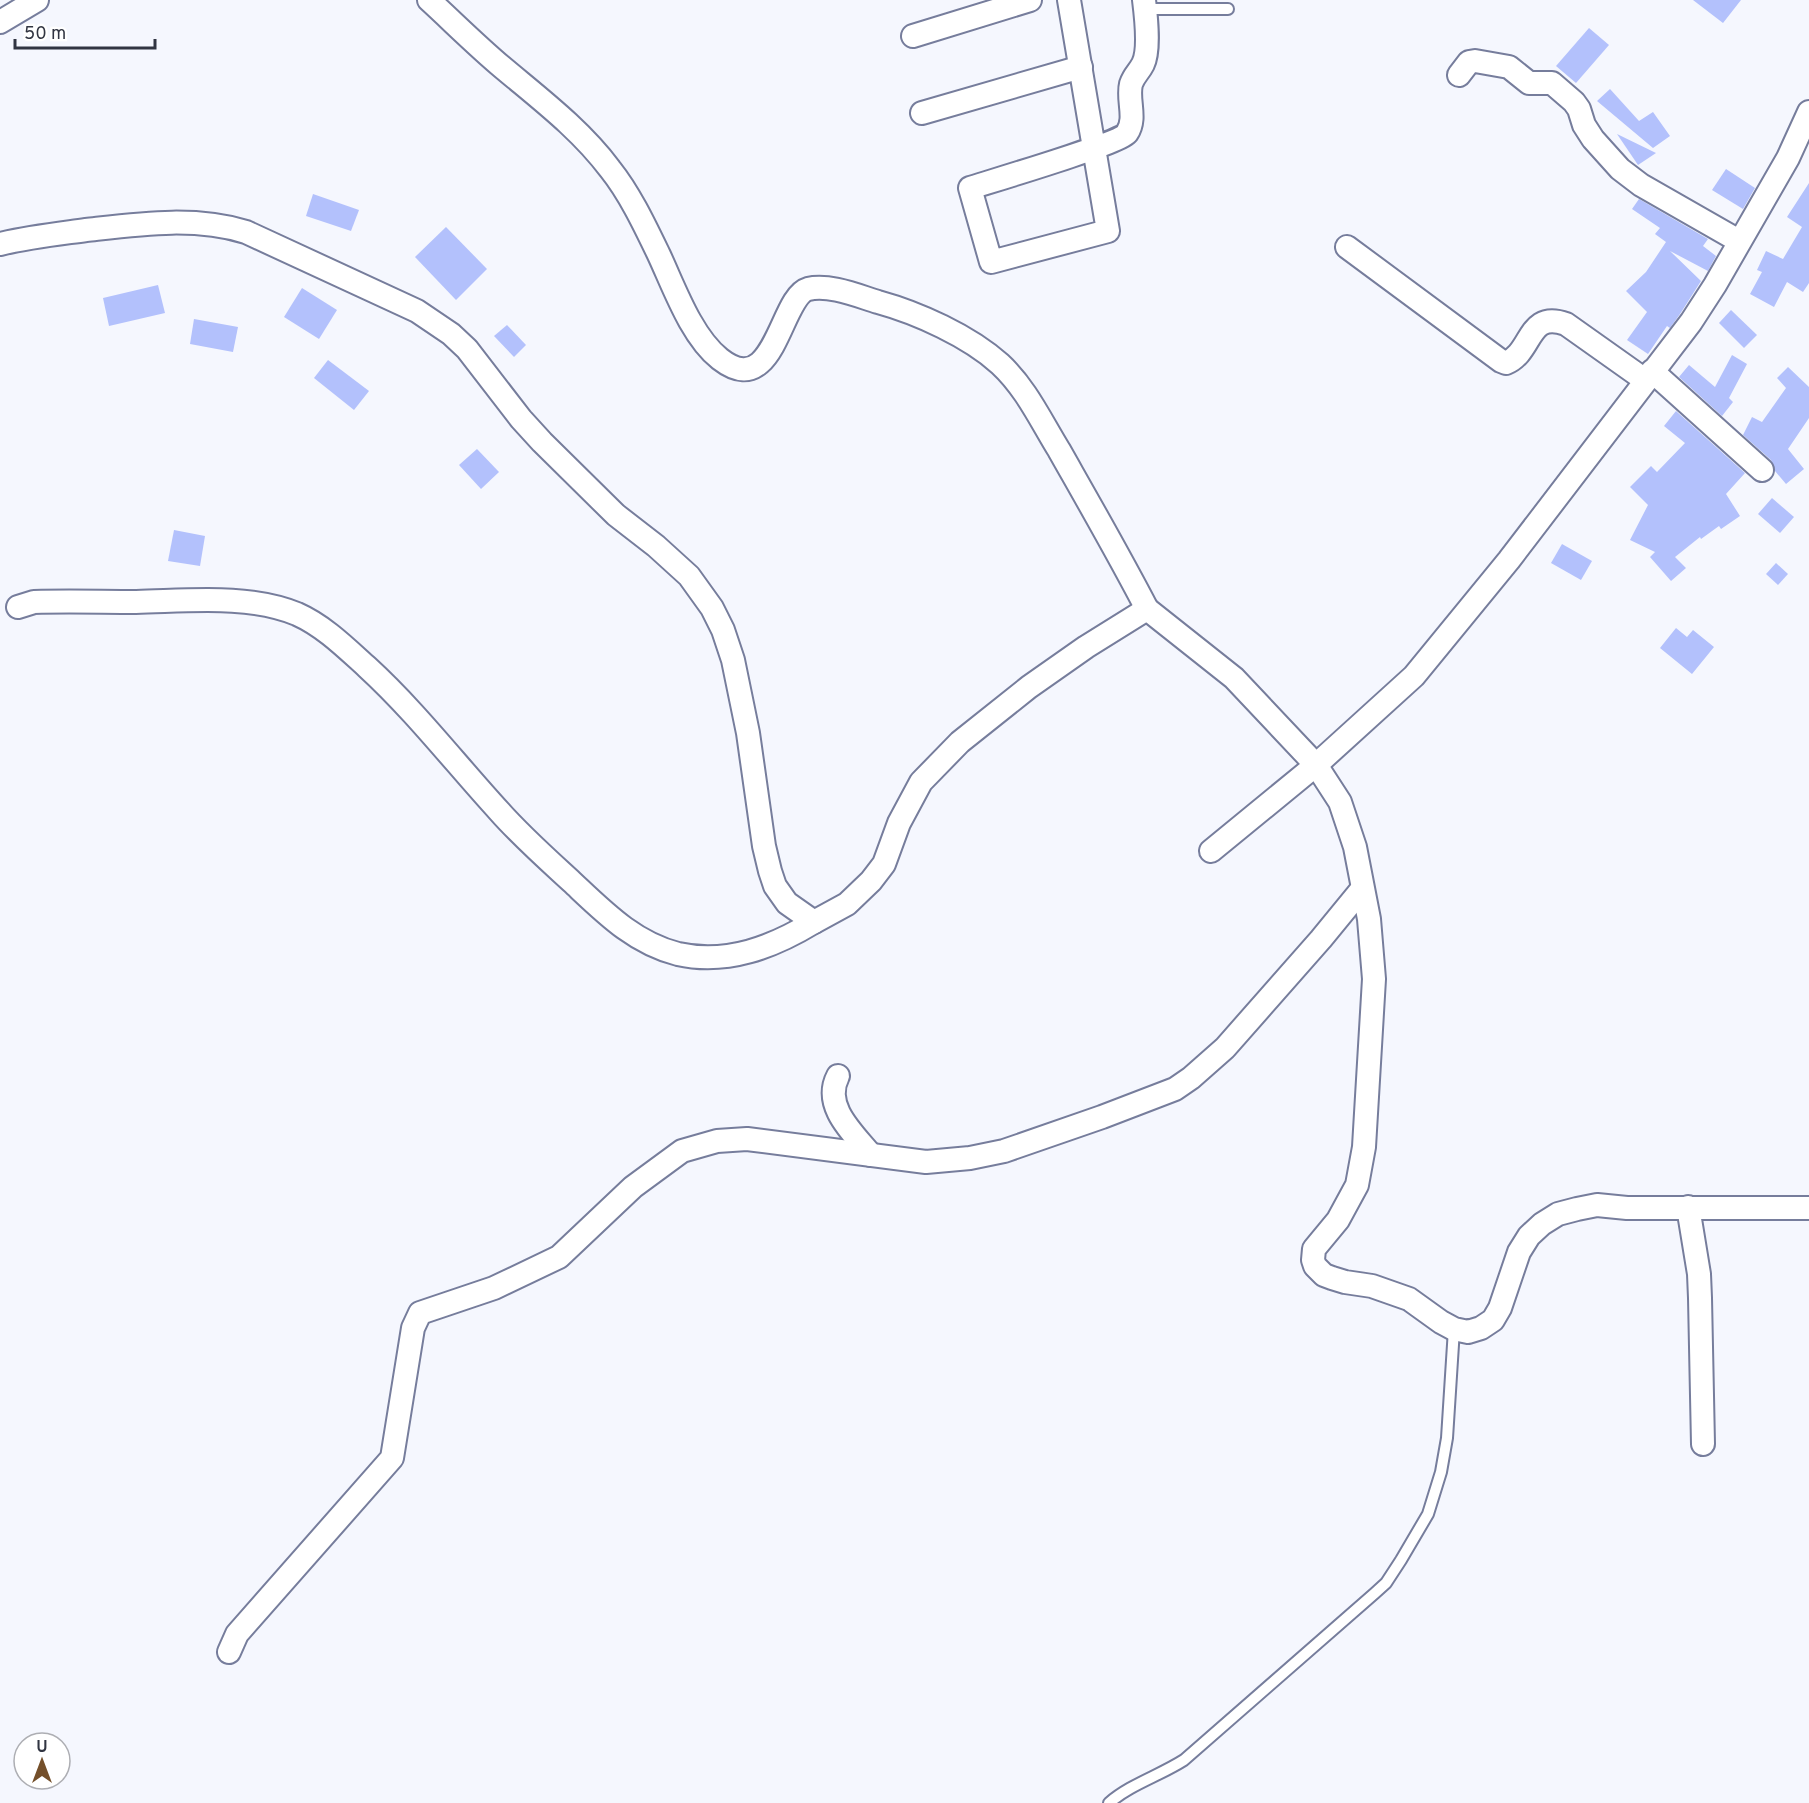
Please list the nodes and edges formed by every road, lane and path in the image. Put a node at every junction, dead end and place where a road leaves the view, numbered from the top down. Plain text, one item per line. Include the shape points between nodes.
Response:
1 (37, 0) edge
2 (429, 0) edge
3 (1030, 0) edge
4 (1069, 0) edge
5 (1144, 4) edge
6 (1228, 9) dead end
7 (0, 22) edge
8 (913, 36) dead end
9 (1080, 67) junction
10 (1459, 75) dead end
11 (1809, 112) edge
12 (922, 113) dead end
13 (1094, 148) junction
14 (1739, 241) junction
15 (0, 244) edge
16 (1347, 247) dead end
17 (1649, 376) junction
18 (1762, 470) dead end
19 (18, 607) dead end
20 (1147, 609) junction
21 (1316, 765) junction
22 (1211, 851) dead end
23 (1362, 889) junction
24 (814, 922) junction
25 (838, 1076) dead end
26 (872, 1155) junction
27 (1688, 1207) junction
28 (1809, 1208) edge
29 (1454, 1329) junction
30 (1703, 1444) dead end
31 (229, 1652) dead end
32 (1109, 1803) edge

1 - 7 street
2 - 20 street via 576,130 611,169 660,256 682,308 720,359 745,368 758,363 771,349 797,299 812,288 837,290 888,304 985,351 1003,366 1023,390
3 - 8 street
4 - 9 street
5 - 6 lane
5 - 13 street via 1146,52 1130,89 1131,125 1125,136
9 - 12 street
9 - 13 street
10 - 14 street via 1469,62 1475,61 1509,67 1529,83 1552,83 1574,102 1584,125 1620,169
11 - 14 street via 1788,158
13 - 13 street via 1108,231 991,262 970,188
14 - 17 street via 1690,322
15 - 24 street via 123,226 185,222 225,226 246,232 417,311 451,334 542,442 616,515 673,560 712,608 723,630 740,694 770,872 787,903
16 - 17 street via 1502,362 1515,358 1541,323 1556,320
17 - 18 street
17 - 21 street via 1528,536 1414,676
19 - 24 street via 34,602 202,600 253,604 297,615 337,640 389,687 500,812 600,909 633,935 680,954 721,957 767,947
20 - 21 street via 1234,678
20 - 24 street via 1067,660 960,742 921,782 899,823 884,864 872,881 847,904
21 - 22 street
21 - 23 street via 1340,802 1349,825
23 - 26 street via 1225,1048 1175,1089 1004,1151 926,1162
23 - 29 street via 1374,979 1364,1147 1350,1201 1314,1249 1313,1260 1324,1275 1409,1299
25 - 26 street via 834,1090 837,1110
26 - 31 street via 747,1138 682,1151 633,1187 559,1257 494,1288 420,1313 413,1328 392,1458 237,1634
27 - 28 street
27 - 29 street via 1597,1205 1558,1214 1529,1236 1519,1252 1493,1320 1468,1332
27 - 30 street via 1700,1298
29 - 32 lane via 1447,1438 1439,1481 1428,1514 1386,1583 1184,1760 1127,1789

